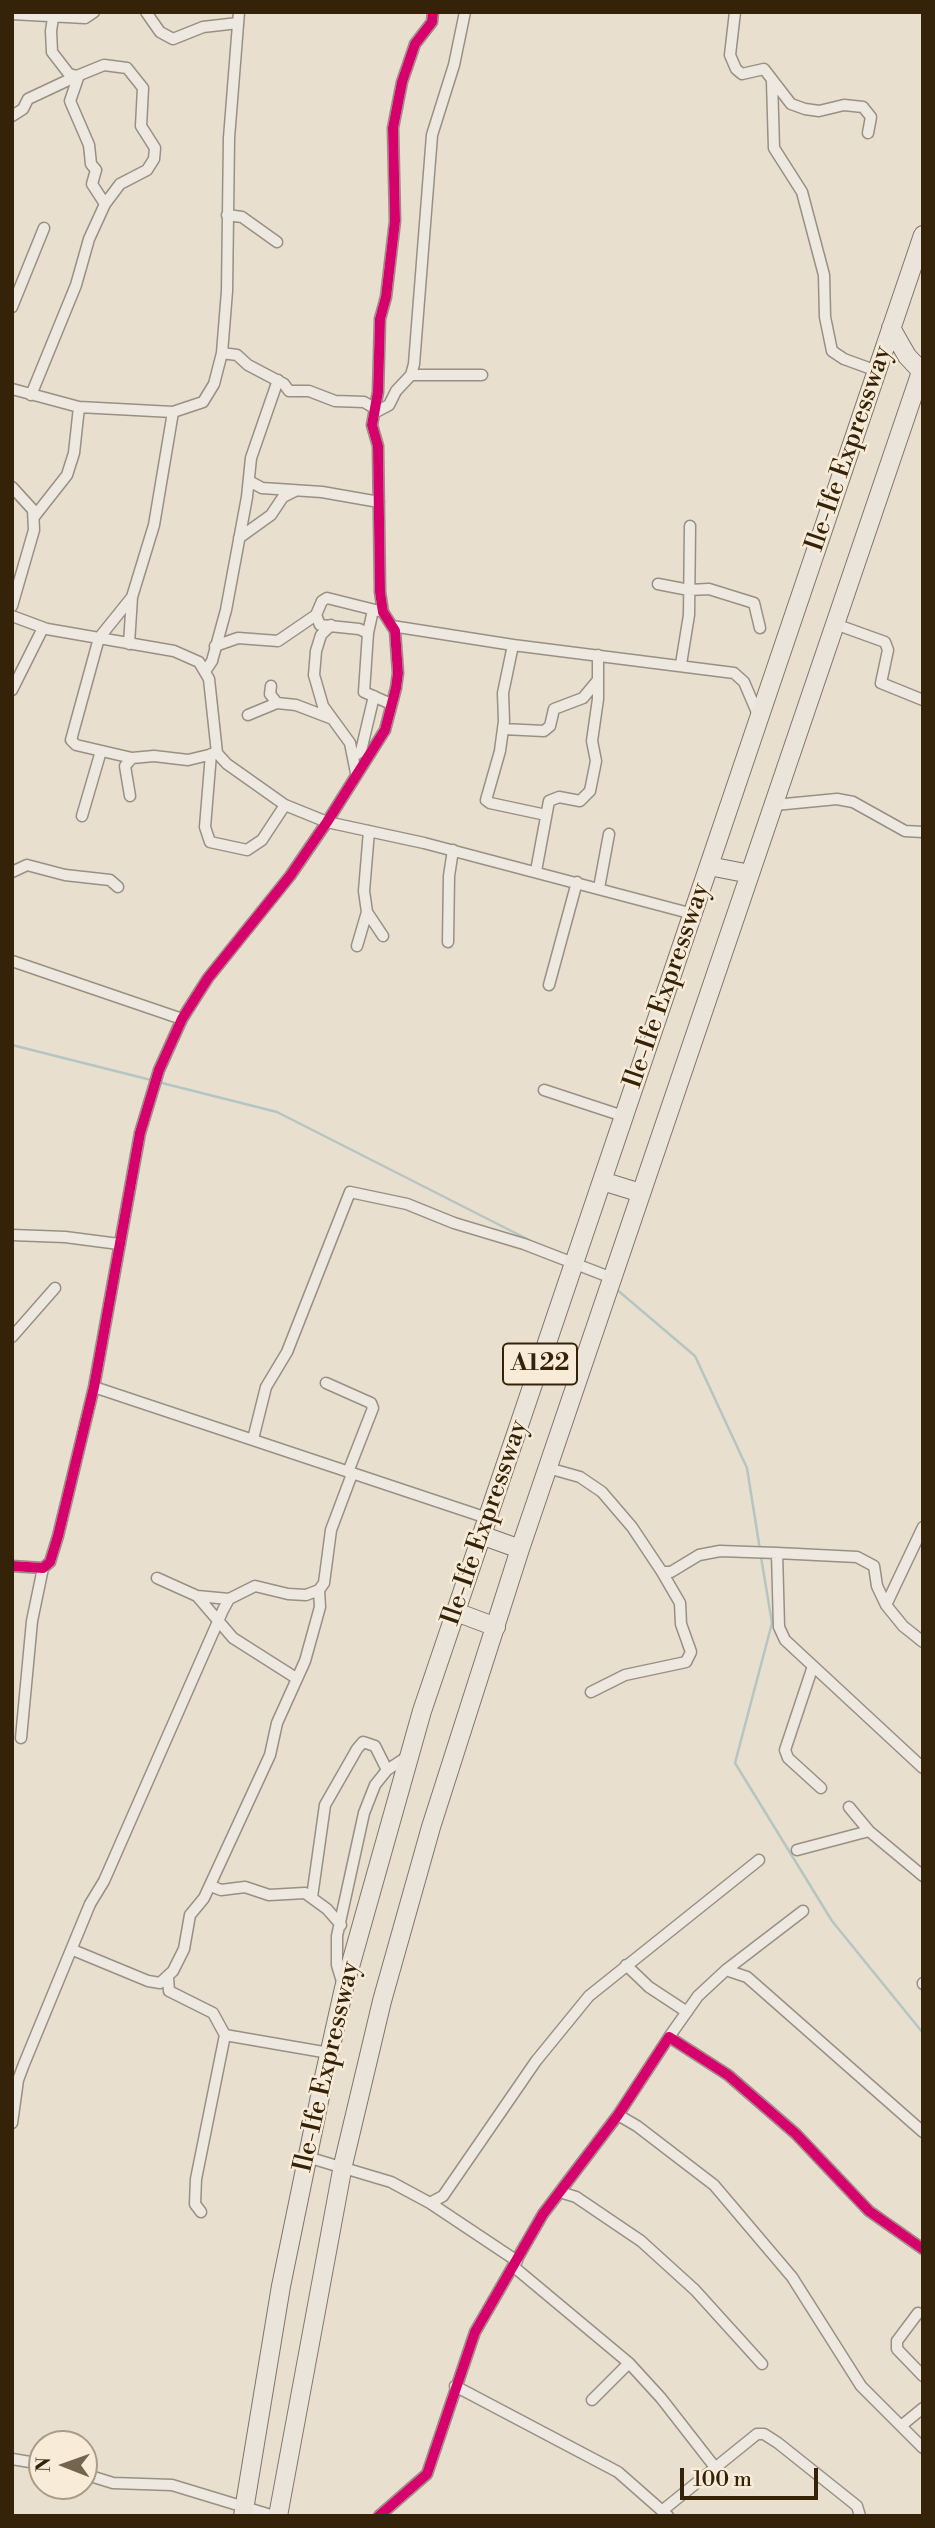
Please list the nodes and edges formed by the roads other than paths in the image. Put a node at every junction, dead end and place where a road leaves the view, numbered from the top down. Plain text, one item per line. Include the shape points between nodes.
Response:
1 (94, 12) edge
2 (146, 12) edge
3 (433, 12) edge
4 (465, 12) edge
5 (734, 12) edge
6 (12, 14) edge
7 (56, 15) edge
8 (239, 18) edge
9 (78, 75) junction
10 (772, 81) junction
11 (12, 116) edge
12 (868, 133) dead end
13 (105, 204) junction
14 (227, 215) junction
15 (44, 228) dead end
16 (923, 235) edge
17 (277, 242) dead end
18 (12, 307) edge
19 (891, 328) junction
20 (222, 353) junction
21 (922, 369) edge
22 (877, 371) junction
23 (411, 375) junction
24 (482, 375) dead end
25 (278, 380) junction
26 (12, 389) edge
27 (31, 395) junction
28 (79, 407) junction
29 (374, 410) junction
30 (173, 412) junction
31 (249, 481) junction
32 (12, 487) edge
33 (296, 490) junction
34 (379, 502) junction
35 (34, 517) junction
36 (690, 526) dead end
37 (239, 538) junction
38 (658, 584) dead end
39 (689, 590) junction
40 (132, 597) junction
41 (12, 606) edge
42 (316, 615) junction
43 (12, 616) edge
44 (385, 617) junction
45 (835, 624) junction
46 (331, 625) junction
47 (43, 628) junction
48 (760, 628) dead end
49 (368, 634) junction
50 (99, 638) junction
51 (129, 644) junction
52 (513, 645) junction
53 (215, 646) junction
54 (598, 655) junction
55 (681, 664) junction
56 (205, 670) junction
57 (598, 680) junction
58 (271, 687) dead end
59 (12, 690) edge
60 (374, 696) junction
61 (923, 700) edge
62 (277, 704) junction
63 (391, 704) junction
64 (248, 715) dead end
65 (760, 717) junction
66 (330, 718) junction
67 (503, 729) junction
68 (101, 751) junction
69 (214, 754) junction
70 (353, 757) junction
71 (132, 758) junction
72 (227, 764) junction
73 (356, 773) junction
74 (211, 776) junction
75 (130, 796) dead end
76 (285, 805) junction
77 (775, 805) junction
78 (546, 815) junction
79 (82, 816) dead end
80 (327, 822) junction
81 (369, 831) junction
82 (923, 832) edge
83 (609, 834) dead end
84 (453, 850) junction
85 (709, 866) junction
86 (536, 871) junction
87 (12, 872) edge
88 (750, 874) junction
89 (577, 882) junction
90 (118, 887) dead end
91 (599, 888) junction
92 (367, 912) junction
93 (693, 914) junction
94 (383, 936) dead end
95 (447, 942) dead end
96 (357, 946) dead end
97 (12, 961) edge
98 (549, 985) dead end
99 (182, 1019) junction
100 (544, 1090) dead end
101 (623, 1116) junction
102 (602, 1181) junction
103 (641, 1193) junction
104 (12, 1235) edge
105 (119, 1244) junction
106 (575, 1265) junction
107 (612, 1279) junction
108 (55, 1287) dead end
109 (12, 1337) edge
110 (326, 1383) dead end
111 (94, 1387) junction
112 (253, 1439) junction
113 (548, 1468) junction
114 (350, 1473) junction
115 (487, 1518) junction
116 (923, 1527) edge
117 (481, 1535) junction
118 (520, 1549) junction
119 (778, 1553) junction
120 (12, 1566) edge
121 (43, 1568) junction
122 (662, 1572) junction
123 (157, 1578) dead end
124 (319, 1590) junction
125 (197, 1596) junction
126 (229, 1599) junction
127 (886, 1605) junction
128 (456, 1612) junction
129 (219, 1620) junction
130 (496, 1627) junction
131 (923, 1642) edge
132 (813, 1667) junction
133 (296, 1678) junction
134 (591, 1692) dead end
135 (21, 1738) dead end
136 (410, 1755) junction
137 (923, 1768) edge
138 (387, 1770) junction
139 (821, 1788) dead end
140 (849, 1807) dead end
141 (869, 1831) junction
142 (797, 1850) dead end
143 (759, 1860) dead end
144 (923, 1877) edge
145 (211, 1886) junction
146 (312, 1897) junction
147 (345, 1907) junction
148 (327, 1909) junction
149 (803, 1911) dead end
150 (341, 1925) junction
151 (73, 1951) junction
152 (626, 1965) junction
153 (726, 1970) junction
154 (168, 1977) junction
155 (344, 1988) junction
156 (687, 2012) junction
157 (225, 2035) junction
158 (669, 2037) junction
159 (329, 2053) junction
160 (618, 2115) junction
161 (12, 2123) edge
162 (923, 2132) edge
163 (307, 2157) junction
164 (344, 2165) junction
165 (560, 2192) junction
166 (430, 2203) junction
167 (201, 2212) dead end
168 (923, 2249) edge
169 (516, 2264) junction
170 (918, 2313) dead end
171 (629, 2363) junction
172 (762, 2364) dead end
173 (923, 2376) edge
174 (455, 2386) junction
175 (592, 2400) dead end
176 (923, 2408) edge
177 (901, 2426) junction
178 (923, 2448) edge
179 (714, 2466) junction
180 (98, 2478) edge
181 (244, 2510) edge
182 (666, 2513) edge
183 (276, 2516) edge
184 (379, 2516) edge
185 (860, 2516) edge

1 - 7 street via 85,18
2 - 8 street via 160,32 173,38
3 - 29 street via 432,22 415,44 393,128 395,220 380,319
4 - 23 street via 432,135
5 - 10 street via 730,55 736,69 743,74 764,69
6 - 7 street
7 - 9 street via 52,52 69,74
8 - 14 street
9 - 11 street via 28,99
9 - 13 street via 70,101 96,170 92,184
9 - 13 street via 104,65 127,68 143,88 141,126 155,148 154,159 147,170 120,184
10 - 12 street via 791,104 805,109 863,107 870,117
10 - 22 street via 774,148 802,192 824,275 832,351
13 - 27 street
14 - 17 street via 242,217
14 - 20 street via 228,291
15 - 18 street
16 - 19 highway, Ile-Ife Expressway / A122
19 - 21 highway via 907,356
19 - 22 highway, Ile-Ife Expressway / A122
20 - 25 street via 237,355
20 - 30 street via 214,384 202,402
21 - 45 highway, Ile-Ife Expressway / A122
22 - 65 highway, Ile-Ife Expressway / A122
23 - 24 street
23 - 29 street via 388,405
25 - 29 street via 295,393 309,391 335,401 364,402
25 - 31 street via 251,458
26 - 27 street
27 - 28 street
28 - 30 street
28 - 35 street via 67,475
29 - 34 street
30 - 40 street via 154,525
31 - 33 street via 262,488
31 - 37 street
32 - 35 street
33 - 34 street
33 - 37 street
34 - 44 street
35 - 41 street
36 - 39 street
37 - 53 street
38 - 39 street
39 - 48 street via 709,589 754,603
39 - 55 street
40 - 50 street
40 - 51 street
42 - 44 street via 327,598
42 - 46 street via 320,625
42 - 53 street via 278,641 238,638
43 - 47 street
44 - 49 street
44 - 49 street
44 - 52 street
44 - 63 street via 398,673
45 - 61 street via 885,642 888,650 881,683
45 - 77 highway, Ile-Ife Expressway / A122
46 - 49 street
46 - 66 street via 321,635 314,675
47 - 50 street
47 - 59 street
49 - 60 street via 364,692
50 - 51 street
50 - 68 street via 71,740
51 - 56 street via 174,651 199,662
52 - 54 street
52 - 67 street via 503,692
53 - 56 street
54 - 55 street
54 - 57 street
55 - 65 street via 734,673 744,682
56 - 69 street
57 - 67 street via 583,698 554,709 544,731
57 - 78 street via 592,741 596,761 590,791 580,801 559,797 549,801
58 - 62 street
60 - 63 street
60 - 70 street via 361,751
62 - 64 street
62 - 66 street via 296,705
63 - 73 street via 385,730
65 - 85 highway, Ile-Ife Expressway / A122
66 - 70 street via 350,743
67 - 78 street via 486,800
68 - 71 street
68 - 79 street
69 - 71 street via 188,760
69 - 72 street
69 - 74 street
70 - 73 street
71 - 75 street via 125,766
72 - 74 street
72 - 76 street
73 - 80 street
74 - 76 street via 205,827 211,842 247,850 262,840
76 - 80 street
77 - 82 street via 837,799 853,802 905,831
77 - 88 highway, Ile-Ife Expressway / A122
78 - 86 street
80 - 81 street
80 - 99 street
81 - 84 street
81 - 92 street via 364,891
83 - 91 street
84 - 86 street
84 - 95 street
85 - 88 highway
85 - 93 highway, Ile-Ife Expressway / A122
86 - 89 street
87 - 90 street via 27,865 110,880
88 - 103 highway, Ile-Ife Expressway / A122
89 - 91 street
89 - 98 street
91 - 93 street
92 - 94 street
92 - 96 street
93 - 101 highway, Ile-Ife Expressway / A122
97 - 99 street
99 - 105 street via 146,1106
100 - 101 street
101 - 102 highway, Ile-Ife Expressway / A122
102 - 103 highway
102 - 106 highway, Ile-Ife Expressway / A122
103 - 107 highway, Ile-Ife Expressway / A122
104 - 105 street
105 - 111 street
106 - 107 street
106 - 112 street via 407,1204 349,1192 287,1352 266,1387
106 - 115 highway, Ile-Ife Expressway / A122
107 - 113 highway, Ile-Ife Expressway / A122
108 - 109 street
110 - 114 street via 373,1408
111 - 112 street
111 - 121 street via 58,1536 50,1562
112 - 114 street
113 - 118 highway, Ile-Ife Expressway / A122
113 - 122 street via 580,1477 602,1492
114 - 115 street
114 - 124 street via 331,1530 324,1583
115 - 117 highway, Ile-Ife Expressway / A122
116 - 127 street
117 - 118 highway
117 - 128 highway, Ile-Ife Expressway / A122
118 - 130 highway, Ile-Ife Expressway / A122
119 - 122 street via 720,1551
119 - 127 street via 857,1557 874,1566
119 - 132 street via 781,1633
120 - 121 street
121 - 135 street via 32,1621
122 - 134 street via 680,1603 681,1624 691,1652 686,1662 625,1675
123 - 125 street
124 - 126 street via 288,1594 255,1586
124 - 133 street via 320,1607
125 - 126 street
125 - 129 street
126 - 129 street
127 - 131 street
128 - 130 highway
128 - 136 highway, Ile-Ife Expressway / A122
129 - 133 street via 233,1638
129 - 151 street
130 - 164 highway, Ile-Ife Expressway / A122 via 407,1908
132 - 137 street
132 - 139 street via 785,1750
133 - 145 street via 277,1723 270,1755
136 - 138 street
136 - 155 highway, Ile-Ife Expressway / A122
138 - 146 street via 375,1746 363,1742 325,1805
138 - 147 street via 363,1813
140 - 141 street
141 - 142 street
141 - 144 street
143 - 152 street
145 - 146 street
145 - 154 street via 190,1915 184,1949
146 - 148 street
147 - 148 street
147 - 150 street
148 - 150 street
149 - 153 street
150 - 155 street via 337,1965
151 - 154 street via 148,1981 160,1983
151 - 161 street via 18,2080
152 - 156 street
152 - 166 street via 589,1996 560,2029 443,2196
153 - 156 street
153 - 162 street via 747,1977
154 - 157 street via 169,1992 214,2014
155 - 159 highway, Ile-Ife Expressway / A122
156 - 158 street
157 - 159 street
157 - 167 street via 196,2179 195,2204
158 - 160 street
158 - 168 street via 728,2075 796,2134 869,2211
159 - 163 highway, Ile-Ife Expressway / A122
160 - 165 street
160 - 177 street via 680,2157 738,2210 792,2277 861,2386
163 - 164 street
163 - 181 highway, Ile-Ife Expressway / A122
164 - 166 street
164 - 183 highway, Ile-Ife Expressway / A122
165 - 169 street
165 - 172 street via 576,2197 641,2241 723,2318
166 - 169 street
169 - 171 street
169 - 174 street via 475,2332
170 - 173 street via 897,2341 897,2349
171 - 175 street
171 - 179 street
174 - 182 street via 618,2472
174 - 184 street via 427,2474
176 - 177 street
177 - 178 street
179 - 182 street
179 - 185 street via 749,2439 764,2434 857,2505
180 - 181 street via 172,2485
181 - 183 street

